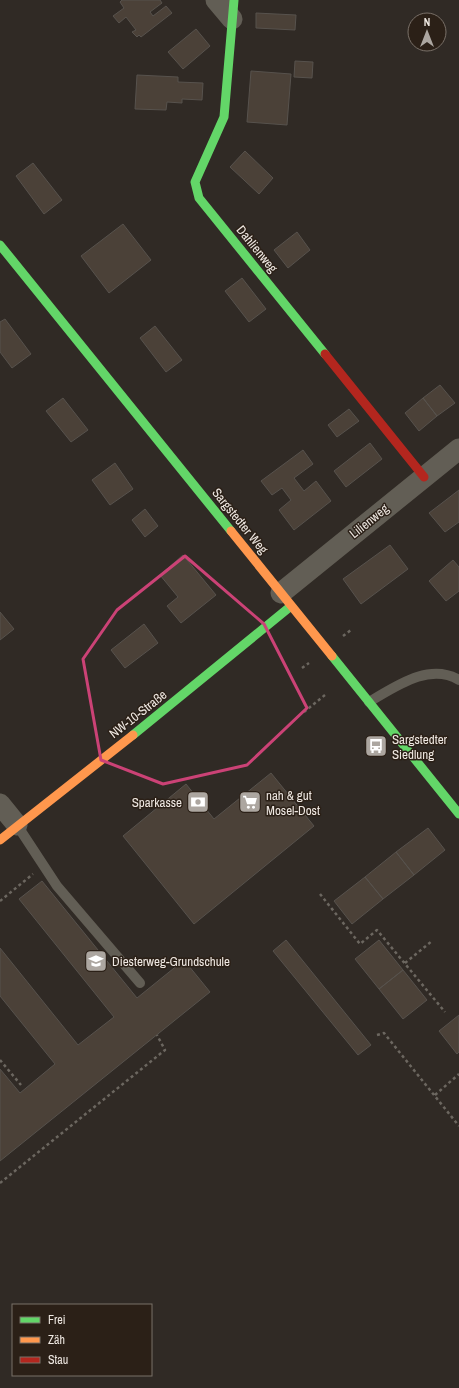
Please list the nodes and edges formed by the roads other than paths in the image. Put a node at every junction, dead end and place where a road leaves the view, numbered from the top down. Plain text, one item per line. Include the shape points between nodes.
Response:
1 (216, 0) edge
2 (233, 10) edge
3 (0, 245) edge
4 (459, 449) edge
5 (424, 477) junction
6 (286, 600) junction
7 (459, 680) edge
8 (369, 702) junction
9 (459, 795) edge
10 (0, 804) edge
11 (450, 804) junction
12 (459, 814) edge
13 (17, 826) junction
14 (0, 840) edge
15 (140, 983) dead end

1 - 2 street
2 - 5 street, Dahlienweg via 224,117 195,182 199,198
3 - 6 street, Sargstedter Weg
4 - 5 street, Lilienweg
5 - 6 street, Lilienweg
6 - 8 street, Sargstedter Weg
6 - 13 street, NW-10-Straße via 158,716
7 - 8 lane via 449,674 433,674 406,681
8 - 11 street, Sargstedter Weg
9 - 11 lane
10 - 13 street
11 - 12 street, Sargstedter Weg
13 - 14 street, NW-10-Straße
13 - 15 lane via 58,886

